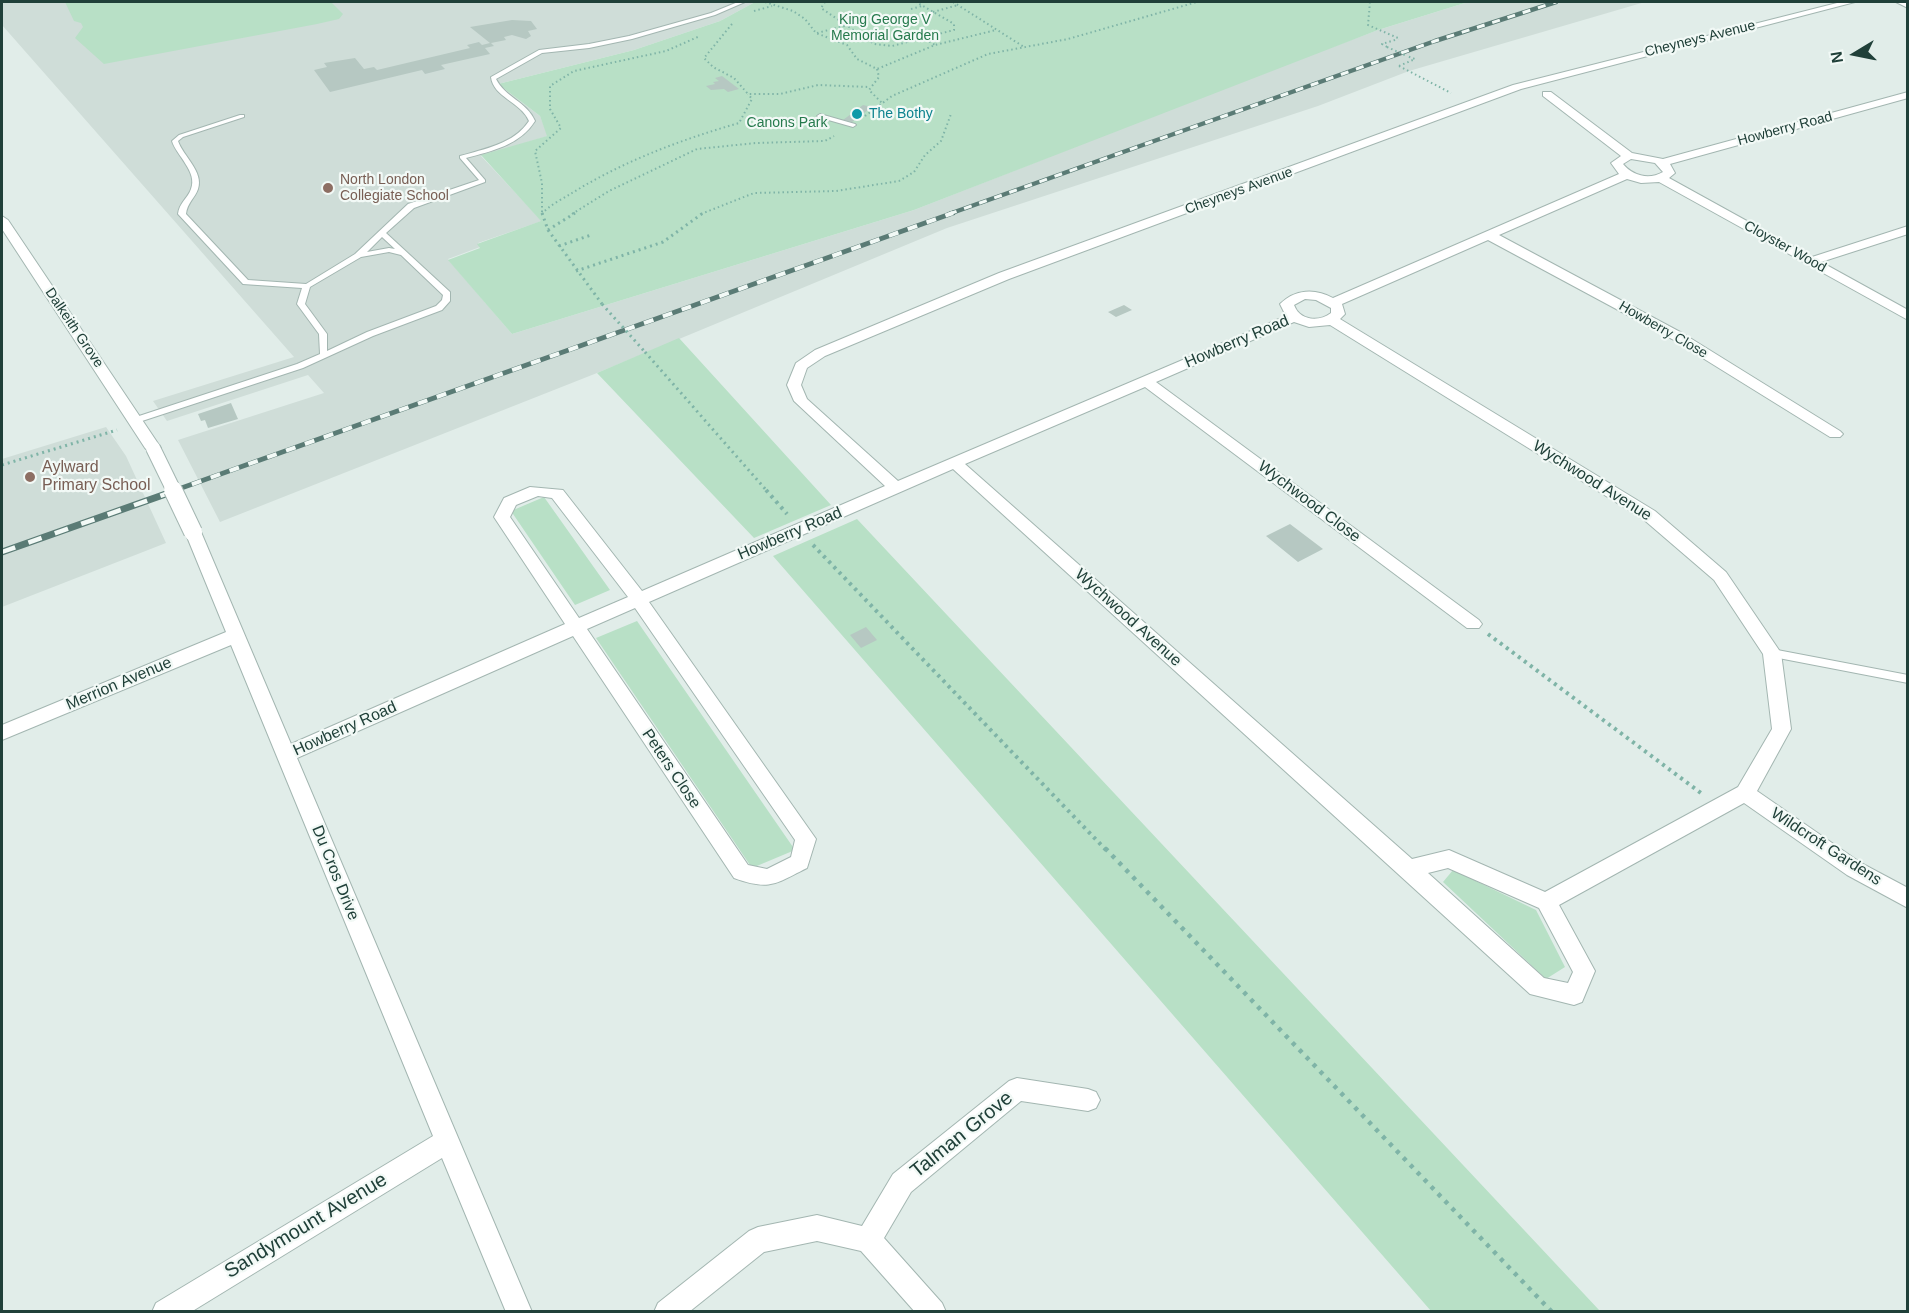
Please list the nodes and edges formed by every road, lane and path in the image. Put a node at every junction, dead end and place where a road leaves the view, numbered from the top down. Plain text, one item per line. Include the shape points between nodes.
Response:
1 (742, 2) edge
2 (765, 2) edge
3 (825, 2) edge
4 (916, 2) edge
5 (953, 2) edge
6 (1197, 2) edge
7 (1370, 2) edge
8 (1850, 2) edge
9 (1901, 2) edge
10 (958, 5) junction
11 (1908, 5) edge
12 (772, 6) junction
13 (923, 6) junction
14 (911, 9) dead end
15 (753, 11) dead end
16 (933, 12) junction
17 (737, 21) dead end
18 (860, 22) dead end
19 (729, 25) junction
20 (846, 25) junction
21 (719, 29) dead end
22 (996, 30) junction
23 (709, 33) dead end
24 (816, 33) junction
25 (918, 34) dead end
26 (924, 38) junction
27 (935, 45) junction
28 (1024, 47) junction
29 (877, 69) junction
30 (1544, 78) junction
31 (869, 87) junction
32 (1517, 87) junction
33 (748, 94) junction
34 (1547, 94) junction
35 (1908, 95) edge
36 (882, 103) junction
37 (1475, 104) junction
38 (951, 114) dead end
39 (242, 116) dead end
40 (820, 116) dead end
41 (854, 125) junction
42 (1629, 156) junction
43 (1662, 163) junction
44 (1628, 174) junction
45 (1662, 178) junction
46 (542, 213) junction
47 (2, 220) edge
48 (548, 230) junction
49 (1908, 230) edge
50 (382, 232) junction
51 (1487, 234) junction
52 (591, 235) dead end
53 (559, 246) junction
54 (405, 254) junction
55 (358, 256) junction
56 (1810, 261) junction
57 (576, 271) junction
58 (307, 286) junction
59 (1332, 311) junction
60 (1908, 316) edge
61 (1295, 317) junction
62 (645, 352) joint
63 (323, 353) junction
64 (1145, 380) junction
65 (136, 420) junction
66 (117, 430) dead end
67 (1836, 434) dead end
68 (149, 442) joint
69 (955, 463) junction
70 (2, 465) edge
71 (898, 489) junction
72 (799, 529) junction
73 (639, 600) junction
74 (1473, 624) joint
75 (575, 627) junction
76 (237, 635) junction
77 (1772, 653) junction
78 (1908, 679) edge
79 (2, 733) edge
80 (286, 754) junction
81 (1745, 793) junction
82 (1718, 806) junction
83 (1409, 870) junction
84 (1908, 899) edge
85 (1546, 902) junction
86 (1088, 1100) dead end
87 (447, 1141) junction
88 (868, 1240) junction
89 (165, 1311) edge
90 (519, 1311) edge
91 (667, 1311) edge
92 (933, 1311) edge
93 (1552, 1311) edge

1 - 50 lane via 713,15 630,38 541,51 499,74 494,82 528,112 532,121 529,128 496,146 462,157 483,181 411,206
2 - 12 path
3 - 20 path via 821,8
4 - 13 path
5 - 10 path
6 - 28 path via 1068,39
7 - 37 path, bridge via 1368,25 1398,38 1382,44 1416,59 1399,66
8 - 30 street, Cheyneys Avenue
9 - 11 street
10 - 16 path
10 - 22 path
12 - 15 path
12 - 24 path via 793,11
13 - 14 path
13 - 16 path
16 - 26 path via 954,24 954,30
17 - 19 path
18 - 20 path
19 - 21 path
19 - 33 path via 704,58 734,78
20 - 24 path
20 - 26 path via 874,44 892,46
22 - 27 path
22 - 28 path
23 - 46 path via 666,51 574,71 550,86 550,109 561,128 535,151 542,183
24 - 29 path via 847,45 857,59
25 - 26 path
26 - 27 path
27 - 29 path
28 - 36 path via 976,59
29 - 31 path via 879,77
30 - 32 street, Cheyneys Avenue
30 - 34 street via 1555,87
31 - 33 path via 818,85 780,94
31 - 36 path
32 - 34 street
32 - 37 street, Cheyneys Avenue
33 - 46 path via 752,99 739,123 684,137 629,160 569,193
34 - 42 street
35 - 43 street, Howberry Road
36 - 41 path
37 - 71 street, Cheyneys Avenue via 1004,276 820,353 801,366 794,385 801,401
38 - 57 path via 941,141 914,172 899,181 836,191 754,193 704,212 663,242
39 - 58 lane via 175,141 195,180 182,214 246,282
40 - 41 lane
41 - 48 path via 825,141 697,149 609,191
42 - 43 street
42 - 44 street via 1617,163
43 - 45 street via 1670,173
44 - 45 street
44 - 51 street
45 - 56 street, Cloyster Wood
46 - 48 path
47 - 65 street, Dalkeith Grove
48 - 53 path
49 - 56 street
50 - 54 lane
50 - 55 lane
51 - 59 street
51 - 67 street, Howberry Close via 1677,336
52 - 53 path
53 - 57 path
54 - 55 lane via 379,250
54 - 63 lane via 447,294 446,301 427,314
55 - 58 lane
56 - 60 street, Cloyster Wood
57 - 62 path, bridge
58 - 63 lane via 301,304 323,334
59 - 61 street via 1310,322
59 - 61 street via 1319,296 1296,297 1287,304
59 - 77 street, Wychwood Avenue via 1649,515 1720,576
61 - 64 street, Howberry Road
62 - 72 path
63 - 65 lane via 300,366
64 - 69 street, Howberry Road
64 - 74 street, Wychwood Close
65 - 68 street, Dalkeith Grove
66 - 70 path
68 - 76 street, Du Cros Drive, bridge
69 - 71 street, Howberry Road
69 - 83 street, Wychwood Avenue
71 - 72 street, Howberry Road
72 - 73 street, Howberry Road
72 - 93 path
73 - 75 street, Howberry Road
73 - 75 street, Peters Close via 557,494 536,491 510,502 502,517
73 - 75 street, Peters Close via 806,839 800,862 768,878 741,872
74 - 82 path
75 - 80 street, Howberry Road
76 - 79 street, Merrion Avenue
76 - 80 street, Du Cros Drive
77 - 78 lane
77 - 81 street, Wychwood Avenue via 1782,729
80 - 87 street, Du Cros Drive
81 - 82 street
81 - 84 street, Wildcroft Gardens via 1854,868
82 - 85 street
83 - 85 street via 1449,859
83 - 85 street, Wychwood Avenue via 1538,987 1574,995 1584,971
86 - 88 street, Talman Grove via 1017,1089 902,1183
87 - 89 street, Sandymount Avenue
87 - 90 street, Du Cros Drive
88 - 91 street via 817,1228 758,1240
88 - 92 street

